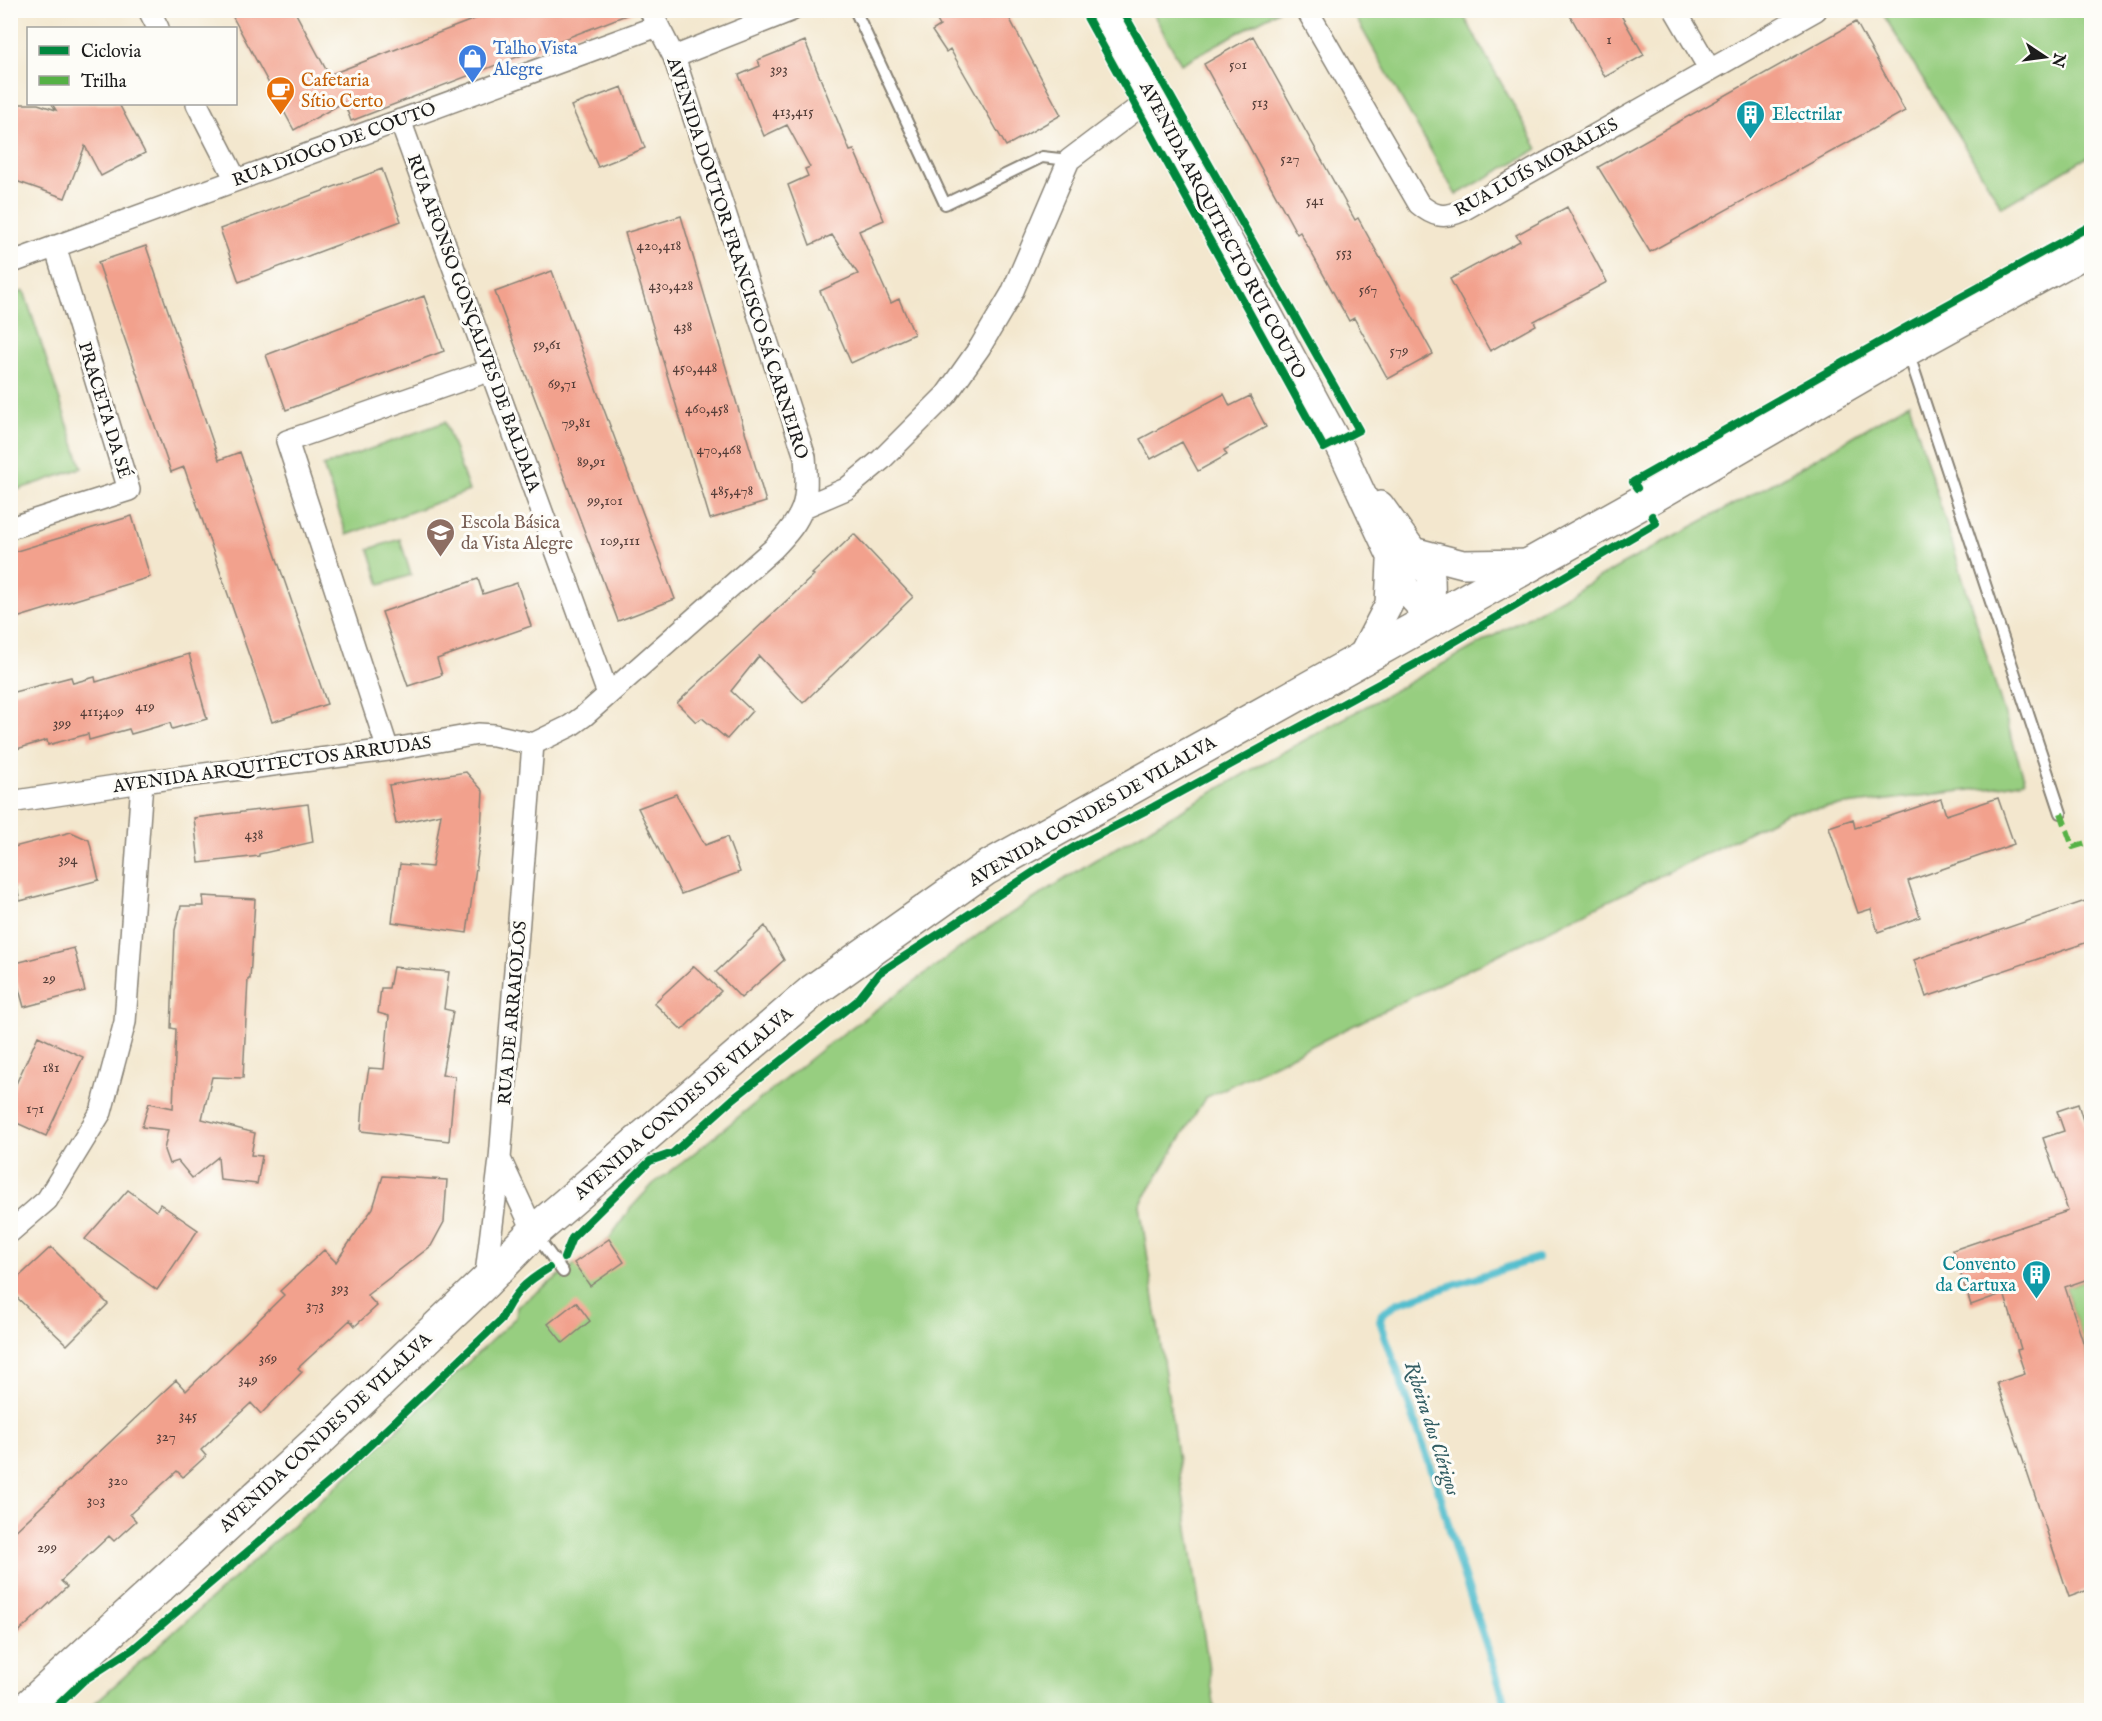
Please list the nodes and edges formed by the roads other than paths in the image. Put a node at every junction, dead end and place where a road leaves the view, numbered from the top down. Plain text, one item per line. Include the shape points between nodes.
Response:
1 (149, 10) edge
2 (792, 10) edge
3 (855, 10) edge
4 (1102, 10) edge
5 (1307, 10) edge
6 (1675, 10) edge
7 (1816, 10) edge
8 (654, 18) edge
9 (158, 27) edge
10 (674, 57) junction
11 (1710, 70) junction
12 (1151, 98) junction
13 (198, 105) edge
14 (400, 120) junction
15 (1069, 160) junction
16 (236, 180) junction
17 (55, 246) junction
18 (2091, 247) edge
19 (10, 263) edge
20 (1907, 349) junction
21 (491, 370) junction
22 (804, 507) junction
23 (10, 528) edge
24 (1402, 554) junction
25 (1533, 563) junction
26 (1432, 619) junction
27 (1360, 660) junction
28 (608, 694) junction
29 (533, 744) junction
30 (388, 750) junction
31 (142, 782) junction
32 (10, 802) edge
33 (2061, 813) dead end
34 (500, 1159) junction
35 (10, 1232) edge
36 (534, 1232) junction
37 (564, 1272) dead end
38 (485, 1282) junction
39 (25, 1710) edge

1 - 9 street
2 - 10 street
3 - 15 lane via 945,204 1042,157
4 - 12 street, AVENIDA ARQUITECTO RUI COUTO
5 - 11 street, RUA LUÍS MORALES via 1419,204 1439,216 1461,211
6 - 11 street
7 - 11 street, RUA LUÍS MORALES
8 - 10 street, AVENIDA DOUTOR FRANCISCO SÁ CARNEIRO
8 - 14 street, RUA DIOGO DE COUTO
10 - 22 street, AVENIDA DOUTOR FRANCISCO SÁ CARNEIRO via 805,457
12 - 15 street
12 - 24 street, AVENIDA ARQUITECTO RUI COUTO
13 - 16 street
14 - 16 street, RUA DIOGO DE COUTO
14 - 21 street, RUA AFONSO GONÇALVES DE BALDAIA
15 - 22 street via 1012,293 946,396 846,489
16 - 17 street, RUA DIOGO DE COUTO
17 - 19 street, RUA DIOGO DE COUTO
17 - 23 street, PRACETA DA SÉ via 129,490
18 - 20 main road, AVENIDA CONDES DE VILALVA
20 - 25 main road, AVENIDA CONDES DE VILALVA
20 - 33 lane
21 - 28 street, RUA AFONSO GONÇALVES DE BALDAIA
21 - 30 street via 286,441
22 - 28 street, AVENIDA DOUTOR FRANCISCO SÁ CARNEIRO via 794,527 773,549
24 - 25 street via 1463,564
24 - 26 street, AVENIDA ARQUITECTO RUI COUTO via 1431,576
24 - 27 street, AVENIDA ARQUITECTO RUI COUTO via 1389,604
25 - 26 main road, AVENIDA CONDES DE VILALVA
26 - 27 main road, AVENIDA CONDES DE VILALVA
27 - 36 main road, AVENIDA CONDES DE VILALVA via 985,869 813,991
28 - 29 street, AVENIDA DOUTOR FRANCISCO SÁ CARNEIRO via 570,726
29 - 30 street, AVENIDA ARQUITECTOS ARRUDAS via 478,734
29 - 34 street, RUA DE ARRAIOLOS
30 - 31 street, AVENIDA ARQUITECTOS ARRUDAS
31 - 32 street, AVENIDA ARQUITECTOS ARRUDAS
31 - 35 street via 125,1022 101,1112 47,1200
34 - 36 street
34 - 38 street, RUA DE ARRAIOLOS
36 - 37 lane
36 - 38 main road, AVENIDA CONDES DE VILALVA
38 - 39 main road, AVENIDA CONDES DE VILALVA

